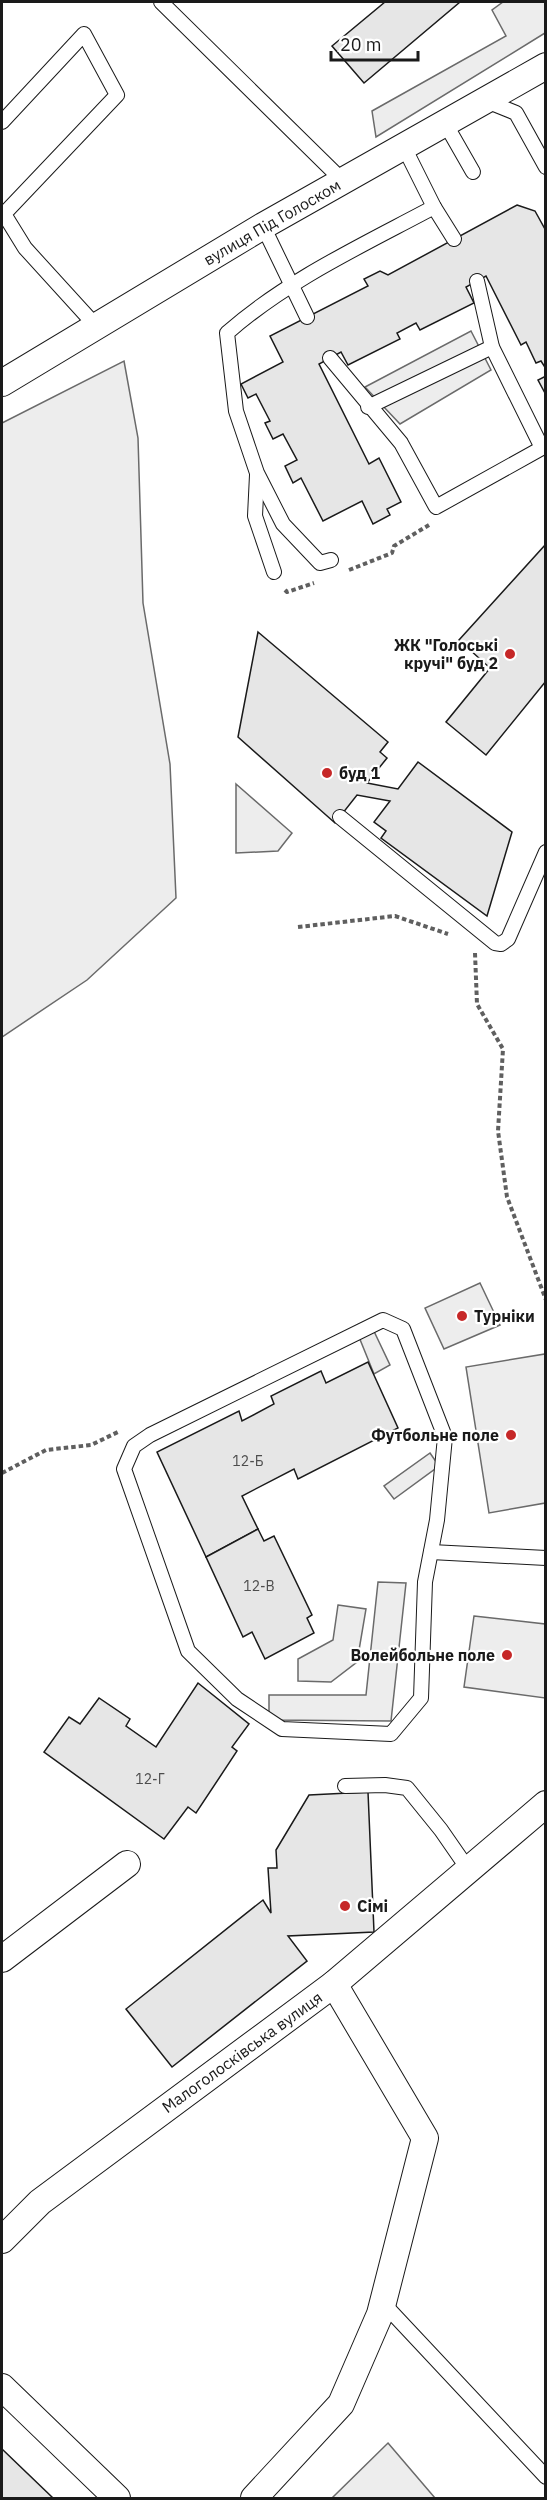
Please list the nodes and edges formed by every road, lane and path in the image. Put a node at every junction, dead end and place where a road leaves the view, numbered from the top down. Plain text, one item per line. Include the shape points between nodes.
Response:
1 (161, 2) edge
2 (182, 2) edge
3 (173, 13) junction
4 (546, 66) edge
5 (484, 100) junction
6 (2, 122) edge
7 (445, 123) junction
8 (404, 147) junction
9 (546, 167) edge
10 (473, 172) dead end
11 (343, 181) junction
12 (434, 207) junction
13 (263, 226) junction
14 (454, 239) dead end
15 (477, 281) dead end
16 (293, 284) junction
17 (307, 317) dead end
18 (96, 327) junction
19 (492, 347) junction
20 (330, 358) dead end
21 (2, 383) edge
22 (368, 407) junction
23 (258, 473) junction
24 (434, 522) dead end
25 (331, 560) dead end
26 (274, 572) joint
27 (338, 574) dead end
28 (317, 582) dead end
29 (340, 817) dead end
30 (546, 852) edge
31 (298, 927) dead end
32 (454, 936) dead end
33 (474, 943) dead end
34 (546, 1300) edge
35 (112, 1434) dead end
36 (2, 1473) edge
37 (431, 1552) junction
38 (546, 1558) edge
39 (345, 1786) dead end
40 (546, 1804) edge
41 (127, 1864) dead end
42 (468, 1869) junction
43 (2, 1959) edge
44 (334, 1984) junction
45 (2, 2240) edge
46 (383, 2303) junction
47 (2, 2387) edge
48 (546, 2477) edge
49 (117, 2499) edge
50 (254, 2499) edge

1 - 3 lane
2 - 3 lane
3 - 11 lane
4 - 5 street, вулиця Під Голоском
5 - 7 street, вулиця Під Голоском
5 - 9 lane via 516,113
6 - 18 lane via 84,34 117,95 4,214 25,248
7 - 8 street, вулиця Під Голоском
7 - 10 lane
8 - 11 street, вулиця Під Голоском
8 - 12 lane
11 - 13 street, вулиця Під Голоском
12 - 14 lane
12 - 16 lane
13 - 16 lane
13 - 18 street, вулиця Під Голоском
15 - 19 lane
16 - 17 lane
16 - 23 lane via 252,310 227,333 236,411
18 - 21 street, вулиця Під Голоском
19 - 22 lane
19 - 22 lane via 542,448 436,507 401,443
20 - 22 lane
23 - 25 lane via 283,524 320,563
23 - 26 lane via 255,516
24 - 27 path via 394,546 392,553
26 - 28 path via 287,592
29 - 30 lane via 495,944 508,939
31 - 32 path via 394,916
33 - 34 path via 477,1004 503,1049 498,1131 507,1197
35 - 36 path via 91,1445 46,1450
37 - 37 lane via 425,1581 421,1698 391,1734 282,1729 237,1699 188,1651 124,1469 134,1446 150,1436 383,1320 403,1329 445,1437
37 - 38 lane
39 - 42 lane via 407,1788
40 - 42 street
41 - 43 street
42 - 44 street
44 - 45 street, Малоголосківська вулиця via 40,2202
44 - 46 street, Малоголосківська вулиця via 425,2138
46 - 48 lane
46 - 50 street, Малоголосківська вулиця via 341,2404
47 - 49 street

